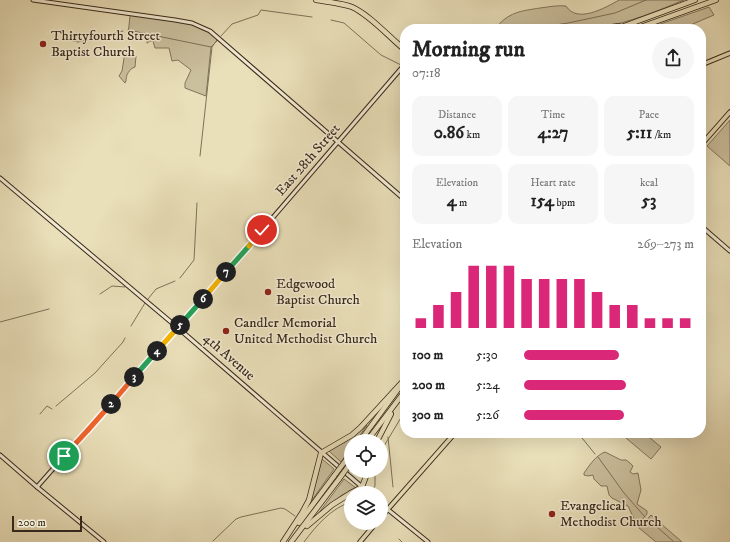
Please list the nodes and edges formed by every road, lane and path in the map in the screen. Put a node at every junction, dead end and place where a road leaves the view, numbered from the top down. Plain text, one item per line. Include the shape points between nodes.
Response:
1 (33, 0) edge
2 (316, 0) edge
3 (695, 0) edge
4 (716, 0) edge
5 (634, 22) junction
6 (626, 24) edge
7 (629, 24) edge
8 (649, 24) edge
9 (400, 46) edge
10 (730, 53) edge
11 (706, 63) edge
12 (400, 70) edge
13 (730, 112) edge
14 (706, 139) edge
15 (338, 142) junction
16 (0, 178) edge
17 (400, 196) edge
18 (706, 230) edge
19 (730, 251) edge
20 (178, 328) junction
21 (400, 385) edge
22 (400, 387) edge
23 (400, 397) edge
24 (398, 400) junction
25 (365, 434) edge
26 (372, 434) edge
27 (381, 434) edge
28 (451, 438) edge
29 (321, 453) junction
30 (0, 455) edge
31 (344, 463) edge
32 (344, 469) edge
33 (336, 477) junction
34 (361, 486) edge
35 (37, 487) junction
36 (344, 497) edge
37 (388, 510) joint
38 (370, 530) edge
39 (104, 542) edge
40 (284, 542) edge
41 (292, 542) edge
42 (360, 542) edge
43 (428, 542) edge

1 - 15 street via 175,20 202,27 218,37
2 - 9 highway via 354,8
3 - 5 highway
4 - 8 highway
5 - 6 highway
5 - 7 highway
10 - 11 main road
12 - 15 street, East 28th Street
13 - 14 main road
15 - 17 street
15 - 20 street, East 28th Street
16 - 20 street, 4th Avenue
18 - 19 street
20 - 29 street, 4th Avenue
20 - 35 street, East 28th Street
21 - 29 highway via 352,435
22 - 25 highway
23 - 24 highway
24 - 26 highway
24 - 27 highway
28 - 37 main road
29 - 34 street, 4th Avenue
29 - 40 highway via 309,500
30 - 35 street
31 - 33 highway, bridge
32 - 33 highway, bridge
33 - 40 highway
33 - 41 highway
35 - 39 street
36 - 41 highway via 318,515
37 - 43 street
38 - 42 main road

